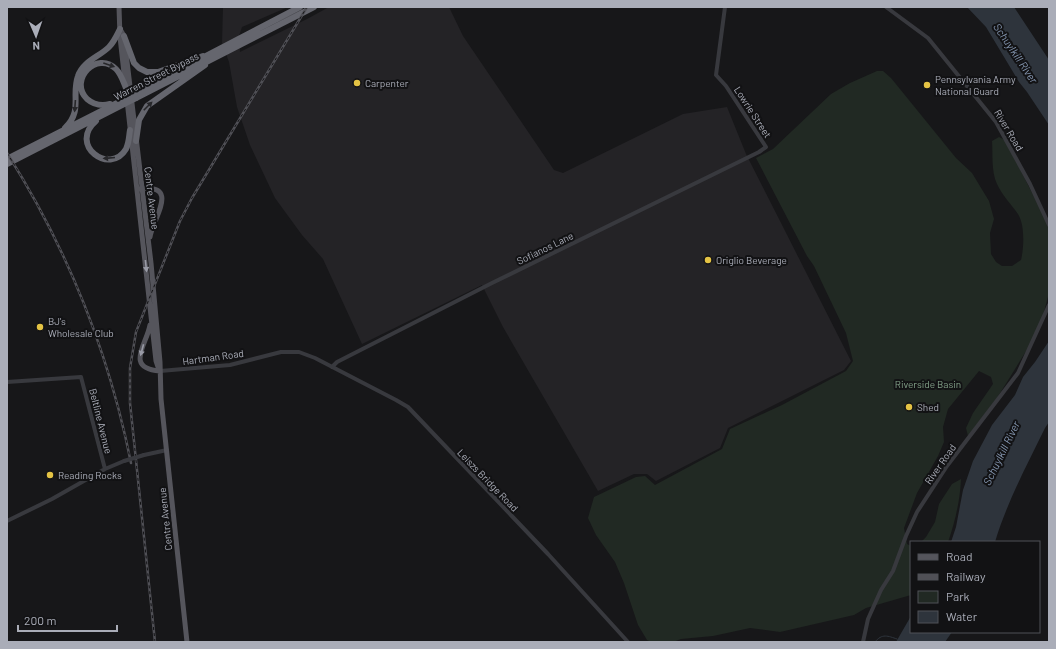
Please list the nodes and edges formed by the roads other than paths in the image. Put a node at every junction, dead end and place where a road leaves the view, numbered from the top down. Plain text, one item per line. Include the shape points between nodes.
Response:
1 (119, 7) edge
2 (300, 7) edge
3 (314, 7) edge
4 (725, 7) edge
5 (886, 7) edge
6 (120, 28) junction
7 (124, 36) junction
8 (243, 40) junction
9 (218, 53) junction
10 (126, 88) junction
11 (123, 102) junction
12 (103, 114) junction
13 (130, 130) junction
14 (60, 132) junction
15 (136, 141) junction
16 (766, 147) joint
17 (7, 159) edge
18 (7, 164) edge
19 (140, 189) junction
20 (1049, 225) edge
21 (149, 244) junction
22 (1049, 305) edge
23 (151, 316) junction
24 (315, 358) joint
25 (332, 367) junction
26 (160, 371) junction
27 (7, 382) edge
28 (167, 450) junction
29 (104, 469) junction
30 (7, 521) edge
31 (187, 642) edge
32 (628, 642) edge
33 (863, 642) edge

1 - 6 main road, Centre Avenue
2 - 8 highway, Warren Street Bypass
3 - 8 highway, Warren Street Bypass
4 - 16 street, Lowrie Street via 716,75
5 - 20 street, River Road via 928,38 996,122
6 - 7 main road, Centre Avenue
6 - 10 main road, Centre Avenue
6 -> 14 highway via 110,46 79,72 74,115
7 - 9 highway via 134,63 147,72 158,72
7 - 15 main road, Centre Avenue
8 - 9 highway, Warren Street Bypass
9 - 11 highway, Warren Street Bypass, bridge
15 -> 9 highway via 139,120 147,106 193,75
11 -> 10 highway via 103,105 93,103 83,94 81,80 84,72 90,67 104,63 117,69
10 - 13 main road, Centre Avenue
11 - 12 highway, Warren Street Bypass
11 - 14 highway, Warren Street Bypass
13 -> 12 highway via 127,147 121,154 109,159 98,157 88,147 87,136 91,126
12 - 18 highway, Warren Street Bypass
13 - 19 main road, Centre Avenue
14 - 17 highway, Warren Street Bypass
15 - 19 main road, Centre Avenue
16 - 25 street, Sofianos Lane via 344,358
19 - 21 main road, Centre Avenue
19 - 21 main road via 156,190 162,200 151,230
19 -> 23 main road, Centre Avenue
21 - 26 main road, Centre Avenue
22 - 33 street, River Road via 1018,373 947,466 917,512 893,571 868,619
23 - 26 main road, Centre Avenue via 156,361
23 -> 26 main road via 140,358 145,368
24 - 25 street, Leiszs Bridge Road
24 - 26 street, Hartman Road via 299,352 286,352 230,365
25 - 32 street, Leiszs Bridge Road via 408,407
26 - 28 main road, Centre Avenue
27 - 29 street, Beltline Avenue via 81,377
28 - 29 street, bridge
28 - 31 main road, Centre Avenue
29 - 30 street

